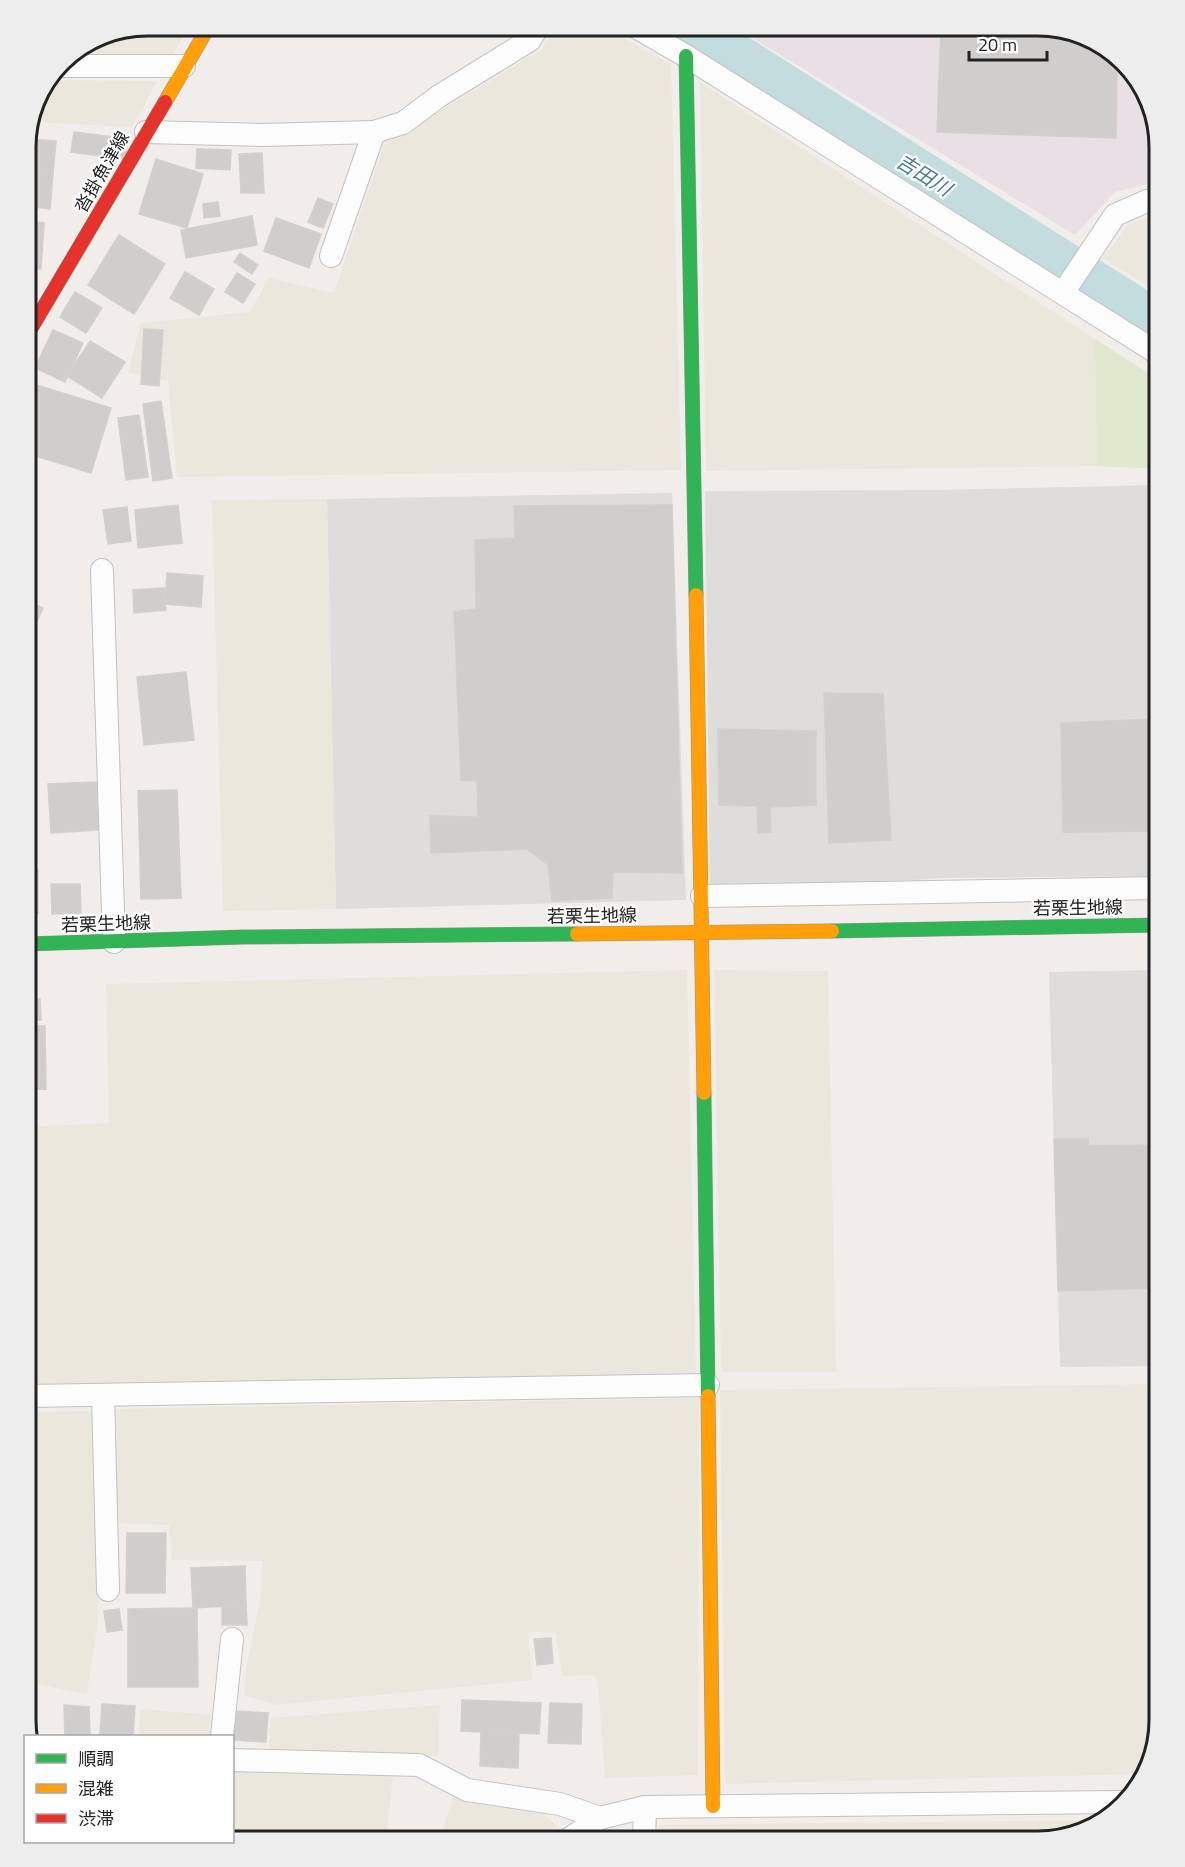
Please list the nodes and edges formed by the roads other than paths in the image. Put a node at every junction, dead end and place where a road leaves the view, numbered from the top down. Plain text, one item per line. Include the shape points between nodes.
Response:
1 (203, 36) edge
2 (532, 36) edge
3 (651, 36) edge
4 (686, 56) junction
5 (72, 66) edge
6 (184, 66) junction
7 (146, 132) junction
8 (374, 132) junction
9 (1149, 201) edge
10 (331, 256) dead end
11 (1063, 293) junction
12 (36, 320) edge
13 (1149, 347) edge
14 (102, 570) dead end
15 (1149, 888) edge
16 (702, 896) junction
17 (1149, 925) edge
18 (702, 933) junction
19 (114, 942) junction
20 (36, 944) edge
21 (708, 1386) junction
22 (103, 1395) junction
23 (36, 1396) edge
24 (108, 1590) dead end
25 (232, 1639) dead end
26 (222, 1735) edge
27 (234, 1760) edge
28 (1112, 1802) edge
29 (713, 1806) junction
30 (645, 1808) junction
31 (600, 1818) junction
32 (581, 1831) edge
33 (644, 1831) edge

1 - 6 street, 沓掛魚津線
2 - 8 street via 403,123
3 - 4 street
4 - 11 street
4 - 16 street
5 - 6 street
6 - 7 street, 沓掛魚津線
7 - 8 street
7 - 12 street, 沓掛魚津線
8 - 10 street
9 - 11 street via 1115,215
11 - 13 street
14 - 19 street
15 - 16 street
16 - 18 street
17 - 18 street, 若栗生地線
18 - 19 street, 若栗生地線 via 243,937
18 - 21 street
19 - 20 street, 若栗生地線
21 - 22 street
21 - 29 street
22 - 23 street
22 - 24 street
25 - 26 street
27 - 31 street via 419,1765 467,1790 560,1804
28 - 29 street
29 - 30 street
30 - 31 street
30 - 33 street
31 - 32 street

